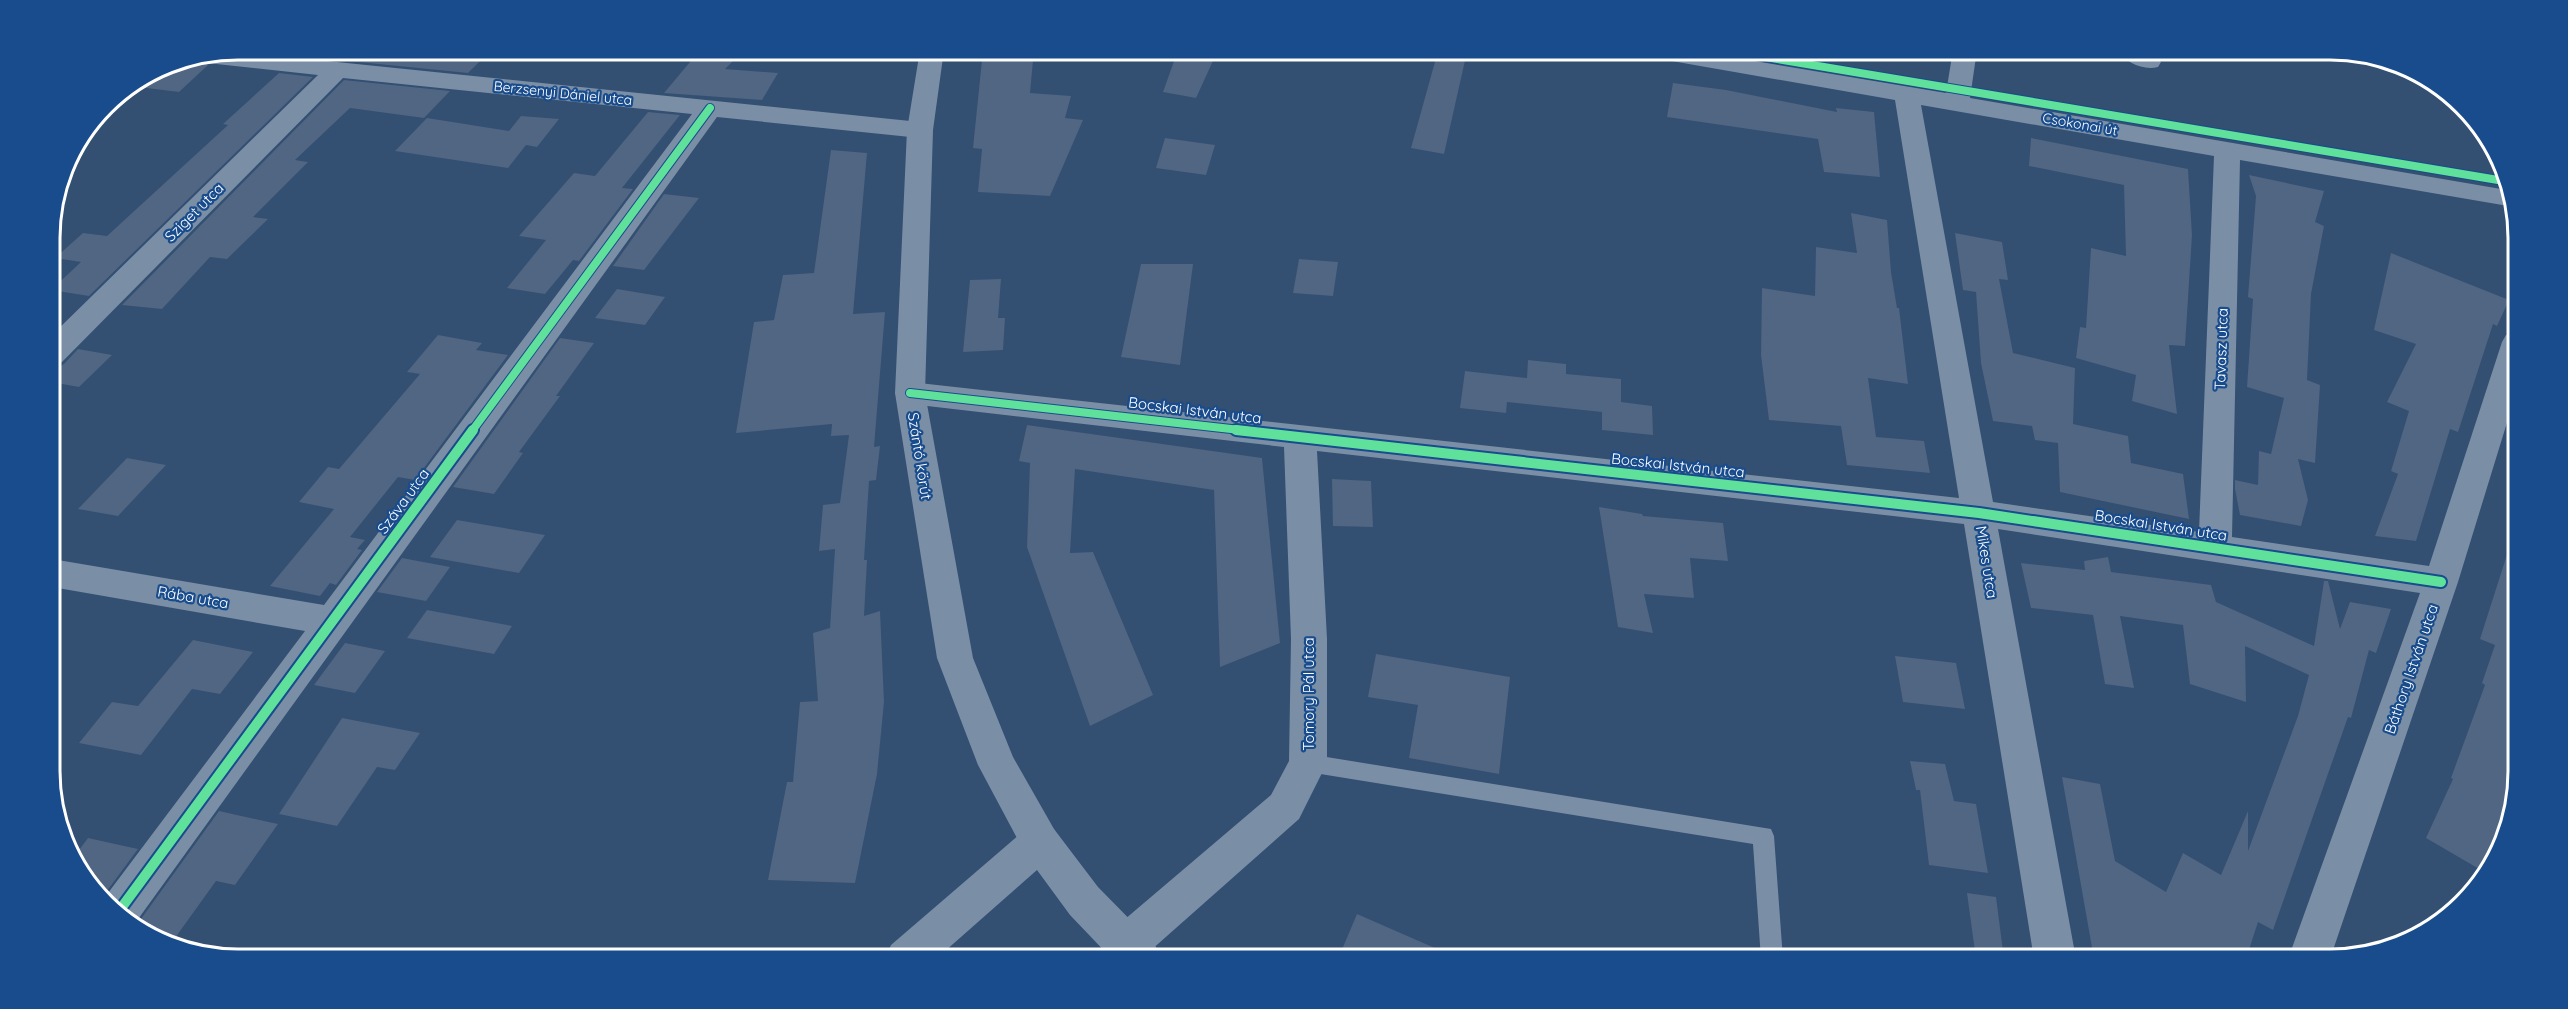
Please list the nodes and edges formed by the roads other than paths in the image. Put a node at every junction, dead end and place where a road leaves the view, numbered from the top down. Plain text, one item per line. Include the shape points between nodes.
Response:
1 (244, 60) edge
2 (930, 60) edge
3 (1708, 60) edge
4 (1964, 60) edge
5 (337, 70) junction
6 (1906, 93) junction
7 (1958, 102) junction
8 (710, 108) junction
9 (920, 130) junction
10 (2227, 150) junction
11 (2503, 198) edge
12 (60, 345) edge
13 (2508, 370) edge
14 (910, 393) junction
15 (1300, 438) junction
16 (1979, 513) junction
17 (2215, 549) junction
18 (60, 574) edge
19 (2441, 582) junction
20 (333, 621) junction
21 (1308, 763) junction
22 (1040, 842) junction
23 (123, 906) edge
24 (917, 949) edge
25 (1130, 949) edge
26 (1136, 949) edge
27 (1771, 949) edge
28 (2053, 949) edge
29 (2313, 949) edge

1 - 5 street, Berzsenyi Dániel utca
2 - 9 street, Szántó körút
3 - 6 street, Csokonai út
4 - 7 street
5 - 8 street, Berzsenyi Dániel utca
5 - 12 street, Sziget utca
6 - 7 street, Csokonai út
6 - 16 street, Mikes utca
7 - 10 street, Csokonai út
8 - 9 street, Berzsenyi Dániel utca
8 - 20 street, Száva utca
9 - 14 street, Szántó körút
10 - 11 street, Csokonai út
10 - 17 street, Tavasz utca
13 - 19 street, Báthory István utca
14 - 15 street, Bocskai István utca
14 - 22 street, Szántó körút via 955,658 997,765
15 - 16 street, Bocskai István utca
15 - 21 street, Tomory Pál utca via 1309,639
16 - 17 street, Bocskai István utca
16 - 28 street, Mikes utca
17 - 19 street, Bocskai István utca
18 - 20 street, Rába utca
19 - 29 street, Báthory István utca
20 - 23 street, Száva utca
21 - 26 street, Tomory Pál utca via 1286,807
21 - 27 lane via 1763,836
22 - 24 street
22 - 25 street, Szántó körút via 1084,901

